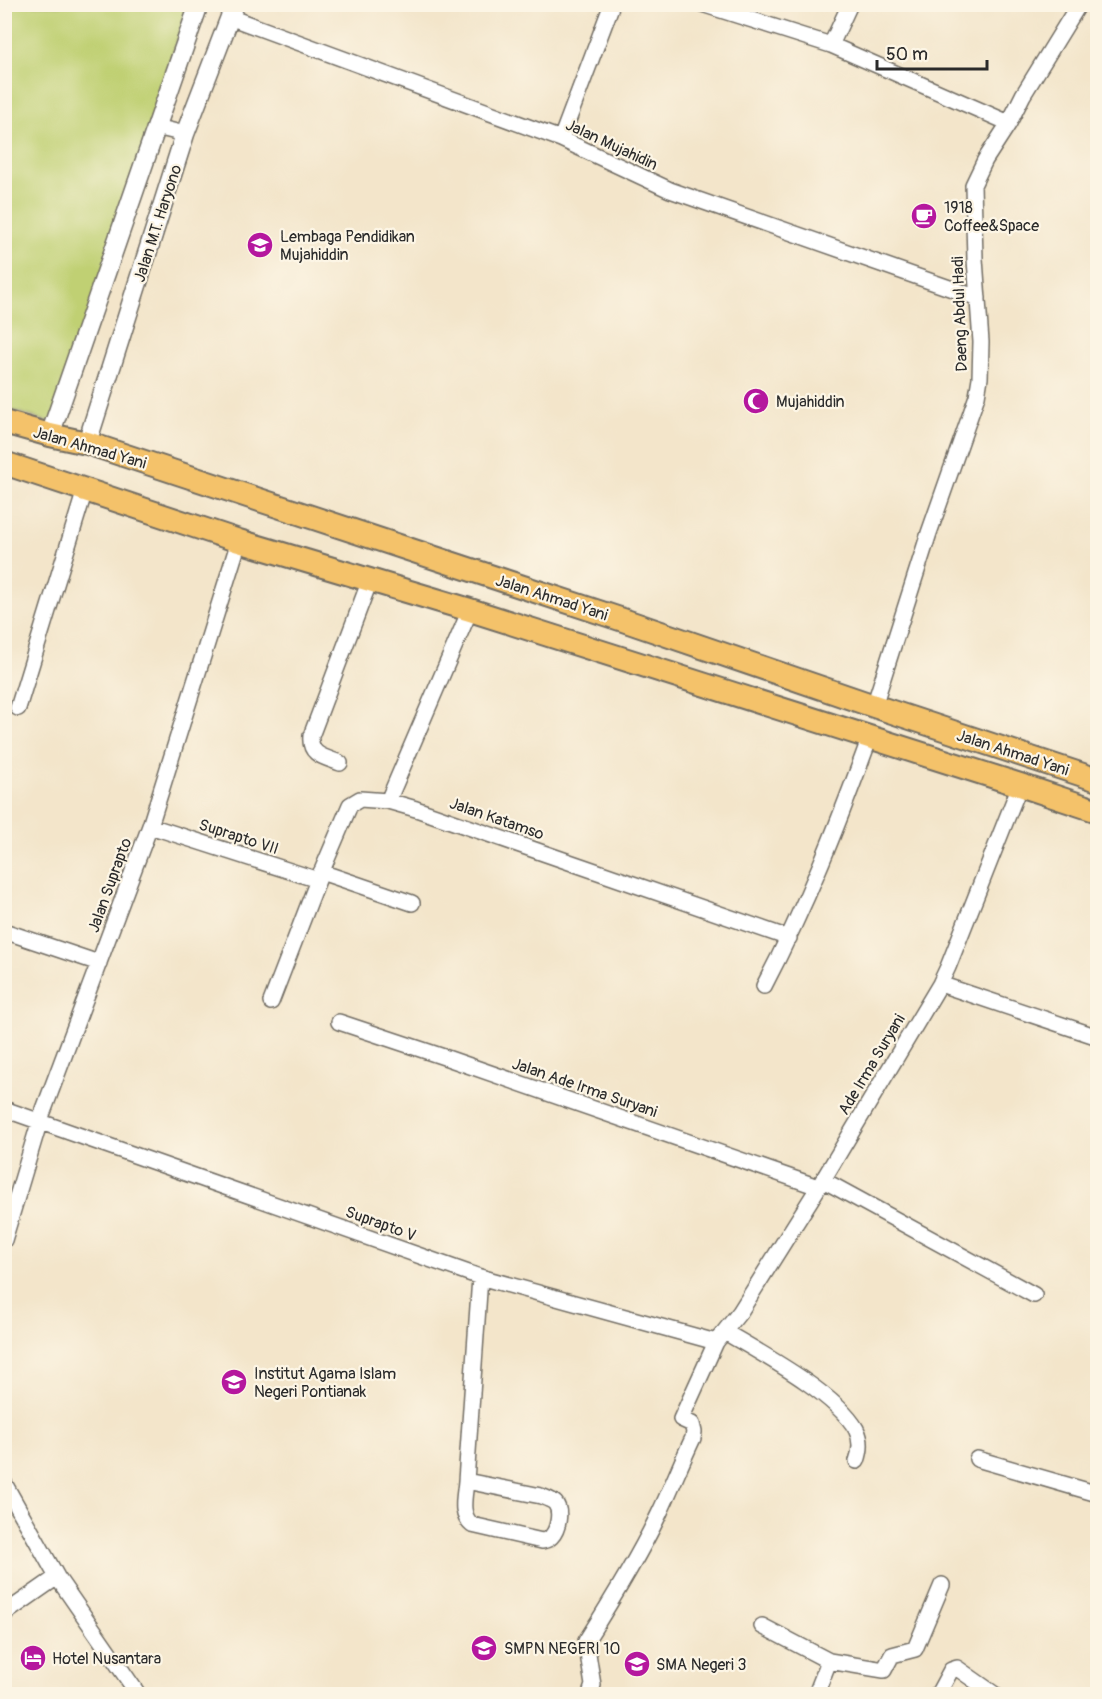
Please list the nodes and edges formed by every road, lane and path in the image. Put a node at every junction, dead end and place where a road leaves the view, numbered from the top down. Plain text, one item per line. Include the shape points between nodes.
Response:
1 (199, 4) edge
2 (612, 4) edge
3 (702, 4) edge
4 (850, 4) edge
5 (1079, 4) edge
6 (234, 11) edge
7 (831, 45) junction
8 (1009, 123) junction
9 (156, 127) junction
10 (185, 134) junction
11 (561, 139) junction
12 (978, 298) junction
13 (4, 422) edge
14 (50, 435) junction
15 (87, 443) junction
16 (4, 463) edge
17 (85, 490) junction
18 (239, 541) junction
19 (370, 580) junction
20 (471, 610) junction
21 (623, 620) junction
22 (610, 654) junction
23 (874, 706) junction
24 (18, 708) dead end
25 (870, 737) junction
26 (340, 763) dead end
27 (1098, 780) edge
28 (1020, 785) junction
29 (388, 801) junction
30 (1098, 811) edge
31 (150, 826) junction
32 (319, 876) junction
33 (412, 903) dead end
34 (4, 931) edge
35 (789, 938) junction
36 (99, 963) junction
37 (940, 984) junction
38 (764, 986) dead end
39 (270, 1002) dead end
40 (339, 1022) dead end
41 (1098, 1037) edge
42 (4, 1109) edge
43 (40, 1120) junction
44 (820, 1184) junction
45 (4, 1240) edge
46 (480, 1277) junction
47 (1034, 1295) dead end
48 (721, 1337) junction
49 (977, 1459) dead end
50 (858, 1461) dead end
51 (466, 1481) junction
52 (4, 1483) edge
53 (1098, 1494) edge
54 (57, 1577) junction
55 (942, 1585) dead end
56 (4, 1614) edge
57 (762, 1626) dead end
58 (829, 1661) junction
59 (138, 1695) edge
60 (590, 1695) edge
61 (816, 1695) edge
62 (938, 1695) edge
63 (994, 1695) edge

1 - 9 street
2 - 11 street
3 - 7 street
4 - 7 street
5 - 8 street, Daeng Abdul Hadi
6 - 10 street, Jalan M.T. Haryono
6 - 11 street, Jalan Mujahidin
7 - 8 street
8 - 12 street, Daeng Abdul Hadi via 974,185
9 - 10 street
9 - 14 street
10 - 15 street, Jalan M.T. Haryono
11 - 12 street, Jalan Mujahidin via 670,190
12 - 23 street, Daeng Abdul Hadi via 981,342 977,396
13 - 14 main road, Jalan Ahmad Yani
14 - 15 main road, Jalan Ahmad Yani
15 - 21 main road, Jalan Ahmad Yani
16 - 17 main road, Jalan Ahmad Yani
17 - 18 main road, Jalan Ahmad Yani
17 - 24 street
18 - 19 main road, Jalan Ahmad Yani
18 - 31 street, Jalan Suprapto
19 - 20 main road, Jalan Ahmad Yani
19 - 26 street via 311,736 311,747 316,753
20 - 22 main road, Jalan Ahmad Yani
20 - 29 street
21 - 22 main road
21 - 23 main road, Jalan Ahmad Yani
22 - 25 main road, Jalan Ahmad Yani
23 - 27 main road, Jalan Ahmad Yani
25 - 28 main road, Jalan Ahmad Yani
25 - 35 street
28 - 30 main road, Jalan Ahmad Yani
28 - 37 street, Ade Irma Suryani
29 - 32 street, Jalan Katamso via 352,802
29 - 35 street, Jalan Katamso
31 - 32 street, Suprapto VII
31 - 36 street, Jalan Suprapto
32 - 33 street, Suprapto VII
32 - 39 street
34 - 36 street
35 - 38 street
36 - 43 street, Jalan Suprapto
37 - 41 street
37 - 44 street, Ade Irma Suryani
40 - 44 street, Jalan Ade Irma Suryani
42 - 43 street, Suprapto V
43 - 45 street, Jalan Suprapto
43 - 46 street, Suprapto V
44 - 47 street, Jalan Ade Irma Suryani
44 - 48 street, Ade Irma Suryani
46 - 48 street, Suprapto V
46 - 51 street
48 - 50 street, Suprapto V via 790,1372 824,1395 856,1429 861,1445
48 - 60 street, Ade Irma Suryani via 681,1419 692,1424 693,1438 643,1545 586,1641 593,1685
49 - 53 street
51 - 51 street via 542,1496 555,1503 559,1512 553,1535 542,1541 472,1525 464,1513
52 - 54 street
54 - 56 street
54 - 59 street
55 - 58 street via 915,1649 892,1655 884,1670
57 - 58 street
58 - 61 street
62 - 63 street via 951,1670 957,1668

